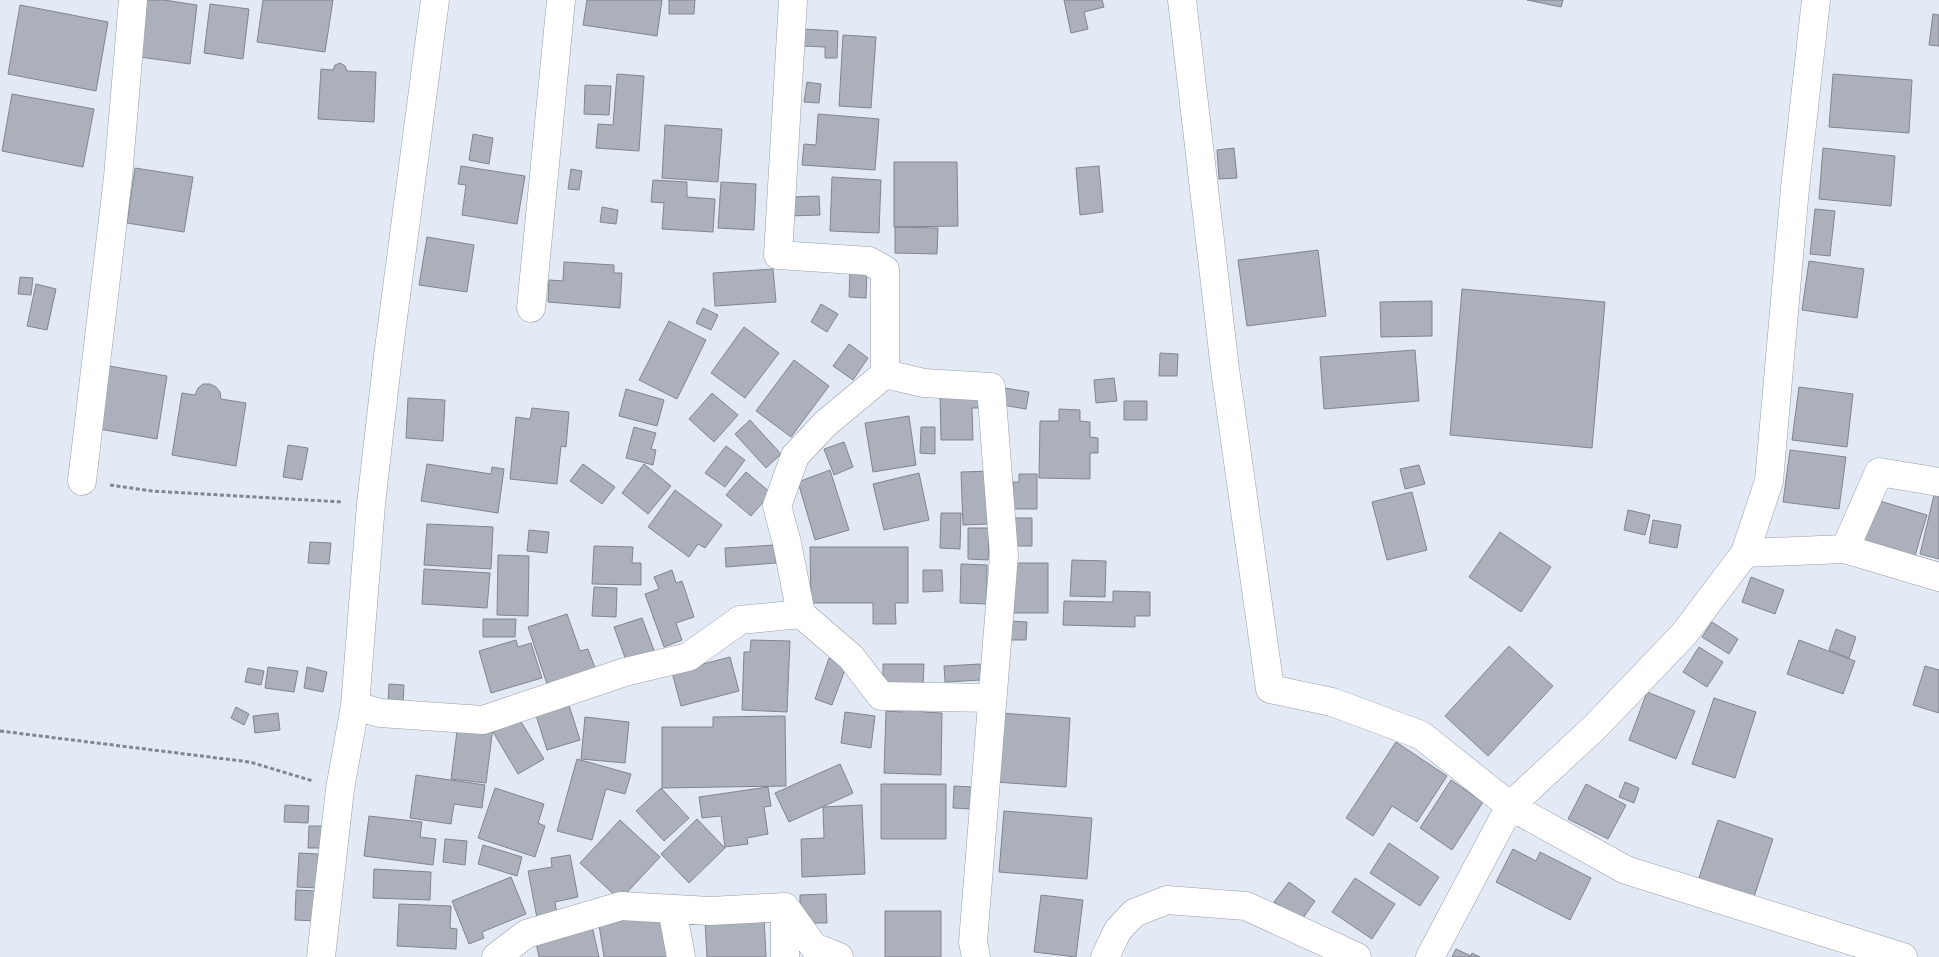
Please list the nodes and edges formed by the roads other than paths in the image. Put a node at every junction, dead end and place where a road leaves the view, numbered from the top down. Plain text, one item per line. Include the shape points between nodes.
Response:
1 (133, 0) edge
2 (435, 0) edge
3 (562, 0) edge
4 (792, 0) edge
5 (1182, 0) edge
6 (1816, 0) edge
7 (531, 308) dead end
8 (885, 374) junction
9 (82, 481) road end
10 (1939, 482) edge
11 (1845, 548) junction
12 (1745, 553) junction
13 (1939, 577) edge
14 (801, 614) junction
15 (992, 698) junction
16 (355, 706) junction
17 (1510, 806) junction
18 (784, 907) junction
19 (672, 909) junction
20 (321, 957) edge
21 (496, 957) edge
22 (681, 957) edge
23 (785, 957) edge
24 (839, 957) edge
25 (976, 957) edge
26 (1104, 957) edge
27 (1357, 957) edge
28 (1430, 957) edge
29 (1903, 957) edge

1 - 9 street via 118,177
2 - 16 street via 371,504
3 - 7 street
4 - 8 street via 778,254 869,261 885,270
5 - 17 street via 1225,370 1270,689 1332,702 1421,735
6 - 12 street via 1795,188 1769,481
8 - 14 street via 825,424 795,456 777,506
8 - 15 street via 924,383 991,386 1004,555
10 - 11 street via 1880,472
11 - 12 street
11 - 13 street
12 - 17 street via 1684,634 1595,727
14 - 15 street via 851,657 881,696
14 - 16 street via 740,620 688,658 624,672 483,720 380,713
15 - 25 street via 974,942
16 - 20 street via 340,788
17 - 28 street
17 - 29 street via 1626,870
18 - 19 street via 720,911
18 - 23 street
18 - 24 street via 814,947
19 - 21 street via 621,906 526,934
19 - 22 street
26 - 27 street via 1118,930 1134,913 1167,900 1246,906

